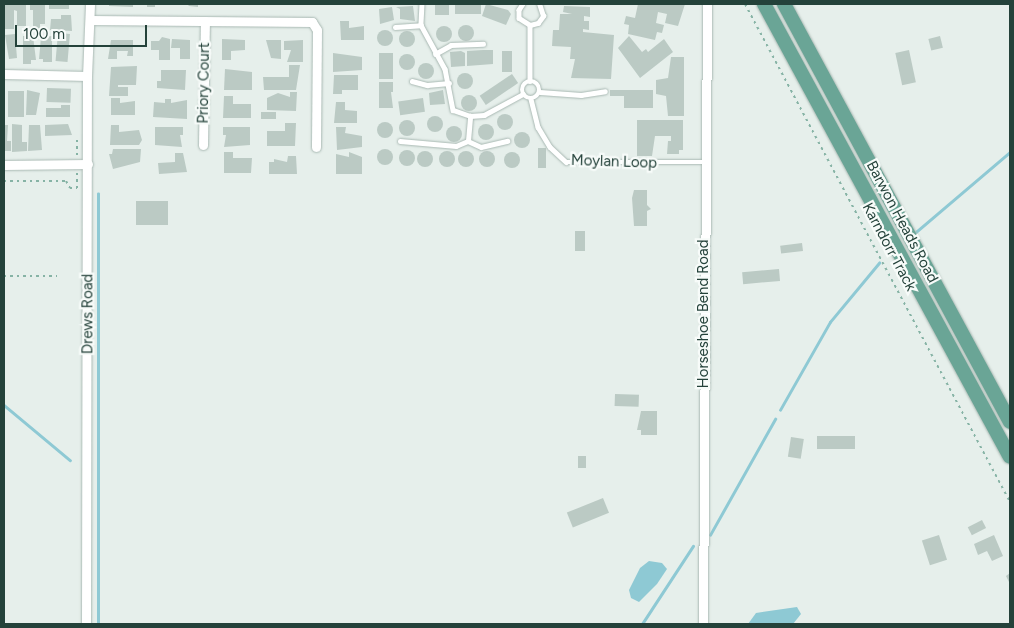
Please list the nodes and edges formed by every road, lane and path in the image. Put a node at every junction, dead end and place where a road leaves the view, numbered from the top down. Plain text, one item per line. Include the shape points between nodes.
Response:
1 (90, 4) edge
2 (422, 4) edge
3 (520, 4) edge
4 (539, 4) edge
5 (707, 4) edge
6 (745, 4) edge
7 (764, 4) edge
8 (784, 4) edge
9 (90, 20) junction
10 (205, 21) junction
11 (421, 25) junction
12 (530, 25) junction
13 (395, 27) dead end
14 (483, 44) dead end
15 (436, 54) junction
16 (4, 74) edge
17 (87, 76) junction
18 (412, 80) dead end
19 (530, 81) junction
20 (449, 83) junction
21 (605, 91) dead end
22 (540, 92) junction
23 (523, 94) junction
24 (531, 99) junction
25 (470, 116) junction
26 (400, 141) dead end
27 (507, 141) dead end
28 (468, 142) junction
29 (203, 145) dead end
30 (316, 147) dead end
31 (705, 162) junction
32 (88, 164) junction
33 (4, 165) edge
34 (4, 276) edge
35 (57, 276) dead end
36 (1010, 422) edge
37 (1010, 457) edge
38 (1010, 502) edge
39 (86, 624) edge
40 (703, 624) edge

1 - 9 street, Drews Road
2 - 11 lane
3 - 12 lane via 519,18
4 - 12 lane via 543,11 541,20
5 - 31 street, Horseshoe Bend Road
6 - 38 path, Karndorr Track
7 - 37 main road, Barwon Heads Road
8 - 36 main road, Barwon Heads Road
9 - 10 street
9 - 17 street, Drews Road
10 - 29 street, Priory Court
10 - 30 street via 307,21 316,25
11 - 13 lane
11 - 15 lane
12 - 19 lane
14 - 15 lane via 452,45
15 - 20 lane
16 - 17 street
17 - 32 street, Drews Road
18 - 20 lane via 427,85
19 - 22 lane via 538,84
19 - 23 lane via 523,86
20 - 25 lane via 453,110
21 - 22 lane via 580,96
22 - 24 lane
23 - 24 lane
23 - 25 lane via 484,115
24 - 31 lane, Moylan Loop via 538,127 550,147 566,162
25 - 28 lane
26 - 28 lane via 456,146
27 - 28 lane via 481,147
31 - 40 street, Horseshoe Bend Road
32 - 33 street
32 - 39 street, Drews Road
34 - 35 path

